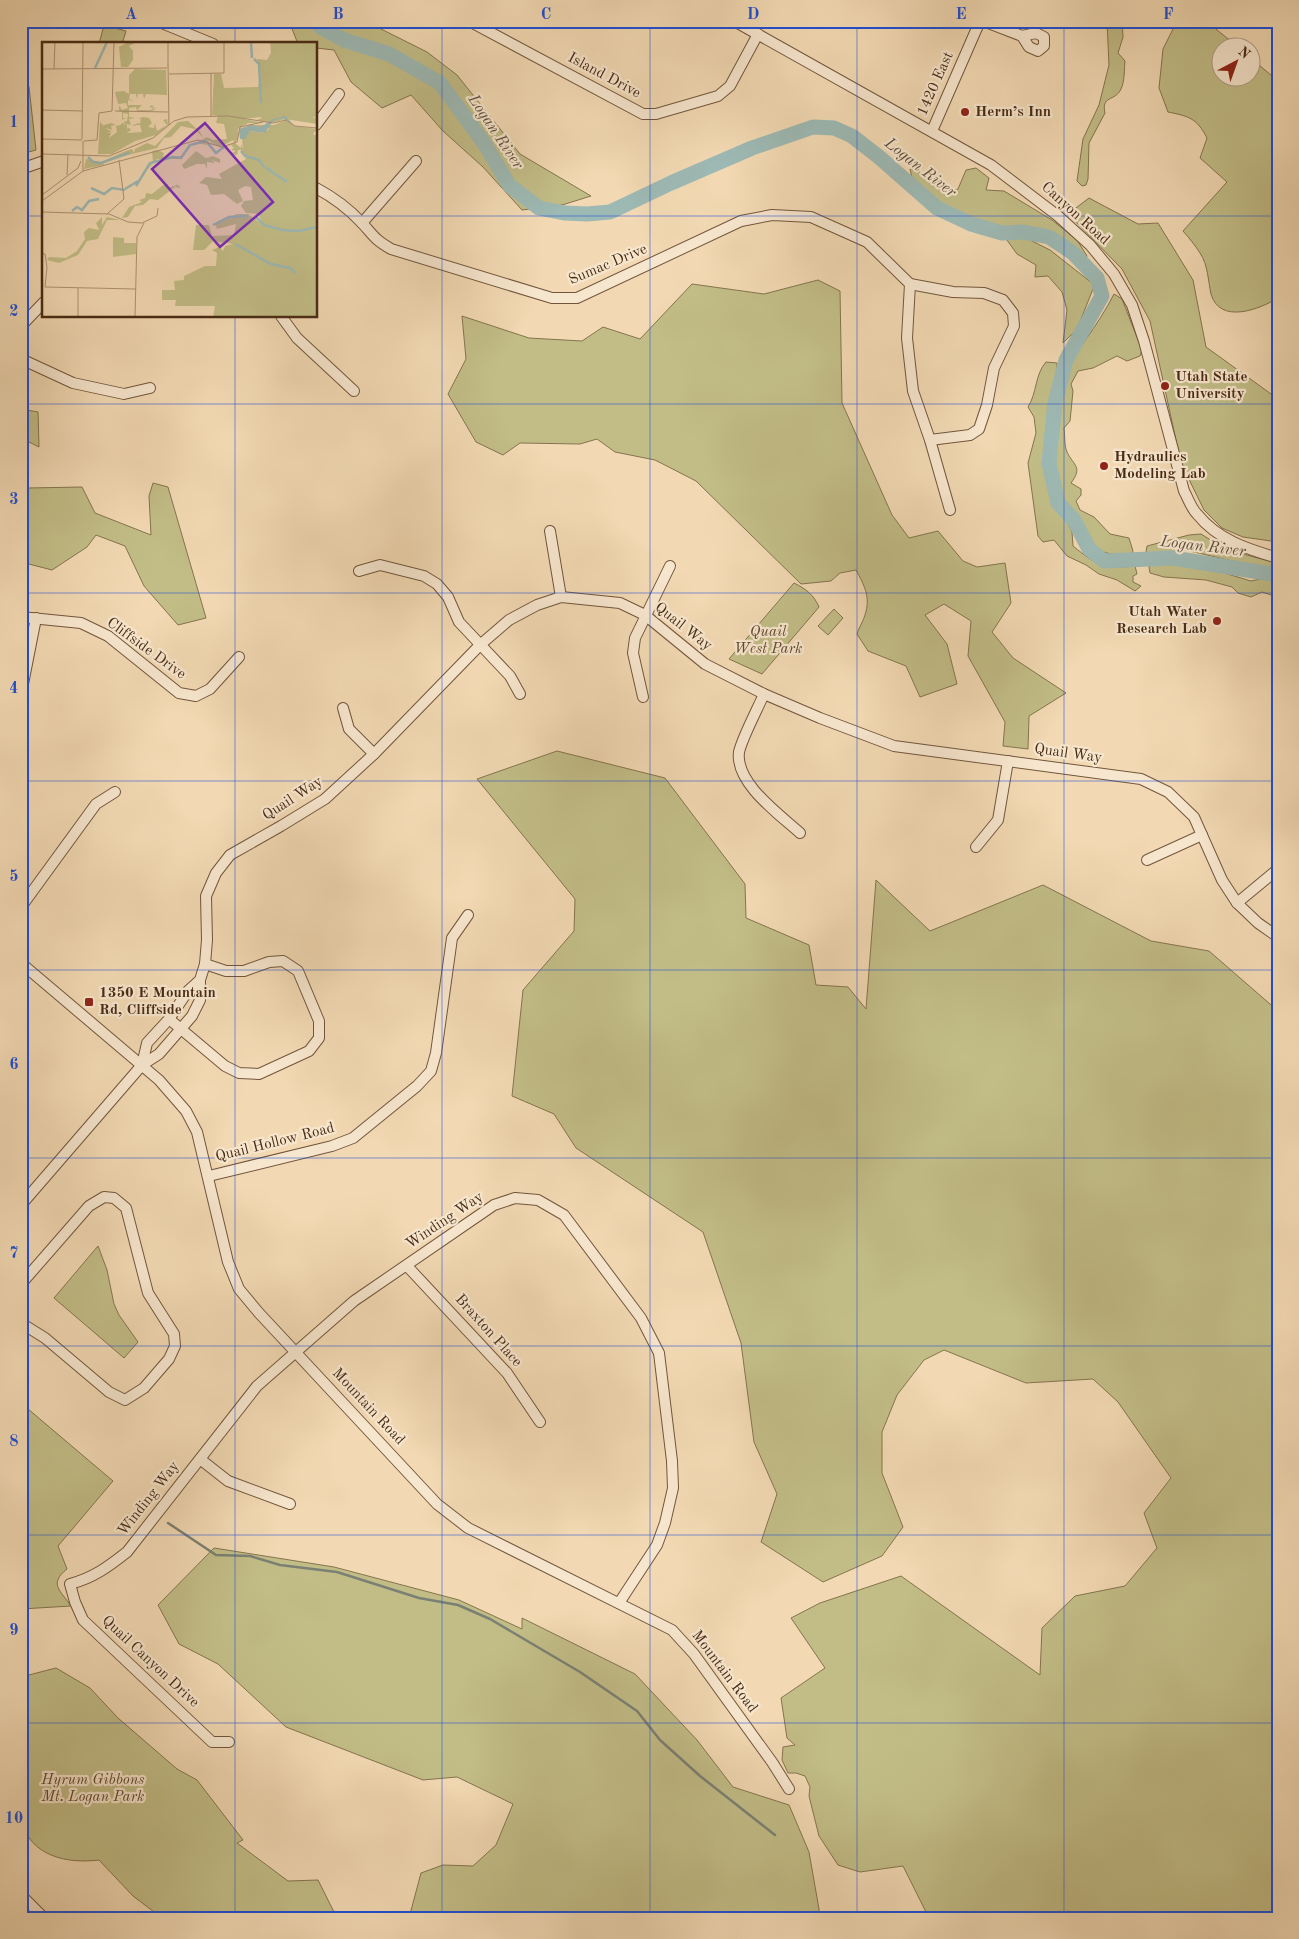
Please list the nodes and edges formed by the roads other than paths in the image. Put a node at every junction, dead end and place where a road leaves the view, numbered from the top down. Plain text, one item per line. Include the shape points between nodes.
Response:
1 (157, 21) edge
2 (469, 21) edge
3 (734, 21) edge
4 (982, 21) edge
5 (758, 34) junction
6 (1022, 36) dead end
7 (208, 42) edge
8 (338, 94) dead end
9 (318, 123) edge
10 (932, 131) junction
11 (416, 161) dead end
12 (42, 162) edge
13 (21, 169) edge
14 (318, 189) edge
15 (362, 223) junction
16 (910, 284) junction
17 (42, 304) edge
18 (282, 318) edge
19 (21, 326) edge
20 (21, 359) edge
21 (150, 388) dead end
22 (354, 391) dead end
23 (930, 440) junction
24 (950, 510) dead end
25 (550, 531) dead end
26 (1278, 558) edge
27 (670, 566) dead end
28 (359, 571) dead end
29 (561, 597) junction
30 (645, 615) junction
31 (21, 617) edge
32 (36, 618) junction
33 (480, 645) junction
34 (239, 657) dead end
35 (21, 694) edge
36 (520, 694) dead end
37 (764, 694) junction
38 (643, 697) dead end
39 (343, 708) dead end
40 (374, 754) junction
41 (1008, 761) junction
42 (115, 792) dead end
43 (800, 833) dead end
44 (1202, 835) junction
45 (976, 846) dead end
46 (1147, 860) dead end
47 (1278, 869) edge
48 (1238, 903) junction
49 (21, 908) edge
50 (468, 915) dead end
51 (1278, 937) edge
52 (21, 963) edge
53 (205, 964) junction
54 (200, 980) junction
55 (169, 1019) junction
56 (180, 1029) junction
57 (142, 1065) junction
58 (208, 1176) junction
59 (21, 1205) edge
60 (407, 1266) junction
61 (21, 1284) edge
62 (21, 1323) edge
63 (296, 1353) junction
64 (540, 1422) dead end
65 (200, 1459) junction
66 (290, 1504) dead end
67 (70, 1584) joint
68 (619, 1603) junction
69 (229, 1742) dead end
70 (789, 1789) dead end
71 (21, 1895) edge
72 (44, 1918) edge

1 - 7 street
2 - 5 street, Island Drive via 643,114 656,114 718,96 730,86
3 - 5 street, Canyon Road
4 - 6 street
4 - 10 street, 1420 East
5 - 10 street, Canyon Road
8 - 9 street
10 - 26 street, Canyon Road via 1012,180 1090,245 1114,274 1132,305 1184,491 1196,513 1214,532 1243,547
11 - 15 street
12 - 13 street
14 - 15 street, Sumac Drive via 335,198
15 - 16 street, Sumac Drive via 376,240 391,249 552,298 577,298 741,221 772,215 812,217 867,242
16 - 23 street via 909,362 913,391
16 - 23 street via 953,292 984,293 1003,300 1014,313 1014,326 994,368 979,429 970,435
17 - 19 street
18 - 22 street via 297,338
20 - 21 street via 73,383 124,394
23 - 24 street
25 - 29 street
27 - 30 street
28 - 33 street via 380,565 424,576 437,584 448,597 459,622
29 - 30 street, Quail Way via 620,603
29 - 33 street, Quail Way via 509,620
30 - 37 street, Quail Way via 705,664
30 - 38 street via 635,638 633,653
31 - 32 street, Cliffside Drive
32 - 34 street, Cliffside Drive via 81,623 108,636 179,693 196,696 210,689
32 - 35 street
33 - 36 street via 510,676
33 - 40 street, Quail Way
37 - 41 street, Quail Way via 894,746
37 - 43 street via 740,751 740,765 748,784
39 - 40 street via 349,728
40 - 53 street, Quail Way via 324,799 230,855 216,872 206,896
41 - 44 street, Quail Way via 1141,779 1168,792 1194,817
41 - 45 street via 998,820
42 - 49 street via 96,804
44 - 46 street
44 - 48 street, Quail Way via 1222,880
47 - 48 street
48 - 51 street, Quail Way
50 - 58 street, Quail Hollow Road via 452,938 431,1071 353,1138
52 - 57 street, Mountain Road
53 - 54 street, Quail Way
53 - 56 street via 226,971 244,972 269,962 283,961 298,971 319,1021 319,1038 309,1051 259,1074 239,1073 225,1066
54 - 55 street, Quail Way via 188,991
54 - 56 street, Quail Way via 200,1000
55 - 56 street
55 - 57 street, Quail Way via 147,1044
56 - 57 street, Quail Way via 159,1054
57 - 58 street, Mountain Road via 186,1111 197,1132
57 - 59 street
58 - 63 street, Mountain Road via 228,1262 239,1289
60 - 63 street, Winding Way via 354,1301
60 - 64 street, Braxton Place via 507,1373
60 - 68 street, Winding Way via 494,1205 515,1198 538,1200 564,1215 641,1318 658,1353 673,1488 657,1546
61 - 62 street via 89,1206 104,1197 114,1198 126,1208 148,1293 174,1334 175,1346 169,1359 144,1388 125,1400 104,1389 45,1338
63 - 65 street, Winding Way via 256,1386
63 - 68 street, Mountain Road via 437,1504 468,1528
65 - 66 street via 228,1481
65 - 67 street, Winding Way via 127,1552 88,1580
67 - 69 street, Quail Canyon Drive via 83,1620 212,1742
68 - 70 street, Mountain Road via 672,1630 694,1654
71 - 72 street

